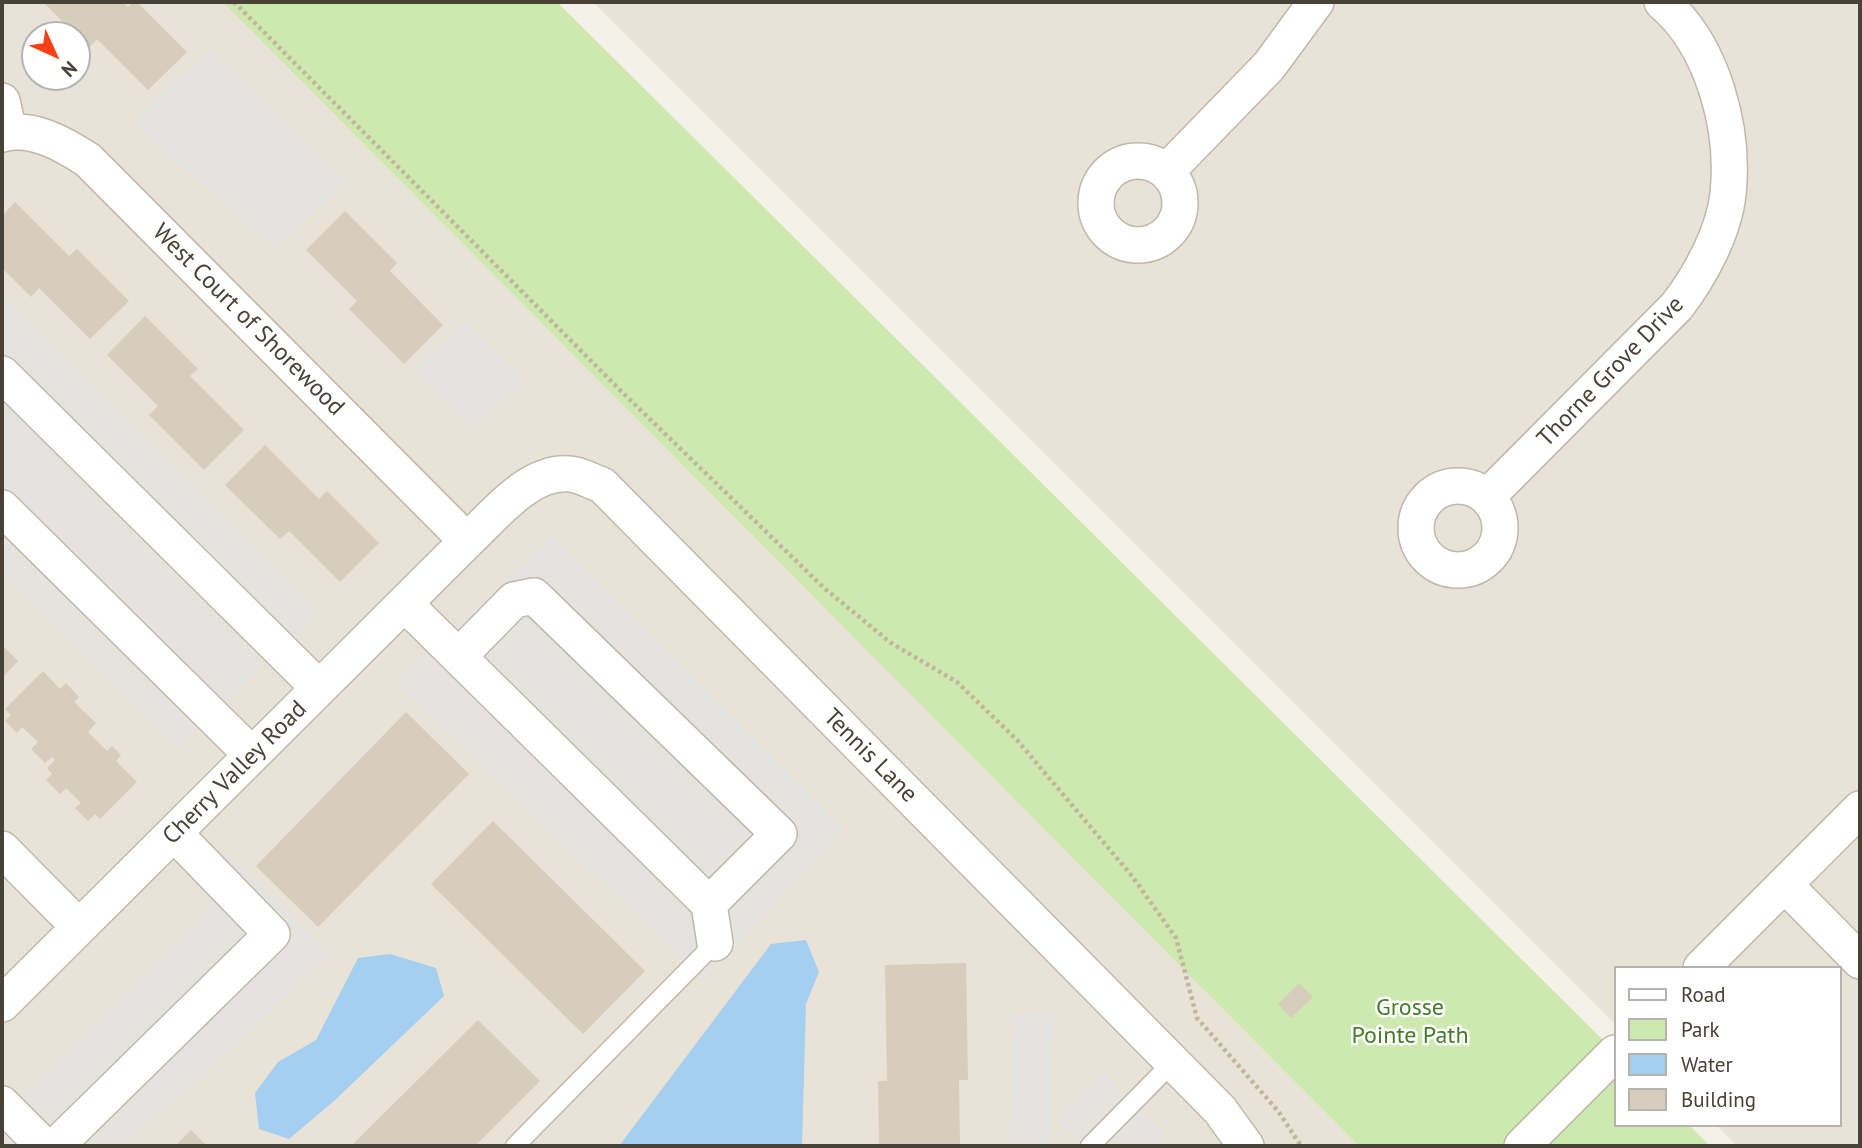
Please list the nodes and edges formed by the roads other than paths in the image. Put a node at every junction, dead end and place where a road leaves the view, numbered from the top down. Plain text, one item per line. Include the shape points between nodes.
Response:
1 (1316, 2) edge
2 (1668, 3) edge
3 (4, 123) edge
4 (1167, 171) dead end
5 (2, 374) edge
6 (1487, 498) dead end
7 (2, 508) edge
8 (467, 541) junction
9 (405, 604) junction
10 (459, 656) junction
11 (319, 688) junction
12 (252, 755) junction
13 (1860, 809) edge
14 (174, 833) junction
15 (2, 849) edge
16 (1785, 884) junction
17 (709, 904) junction
18 (79, 927) junction
19 (715, 943) joint
20 (1860, 961) edge
21 (1703, 966) edge
22 (2, 1004) edge
23 (1614, 1054) edge
24 (1173, 1062) junction
25 (2, 1104) edge
26 (44, 1146) edge
27 (56, 1146) edge
28 (515, 1146) edge
29 (1090, 1146) edge
30 (1246, 1146) edge
31 (1522, 1146) edge

1 - 4 street via 1269,66
2 - 6 street, Thorne Grove Drive via 1700,49 1717,88 1728,134 1728,195 1713,248 1677,306
3 - 8 street, West Court of Shorewood via 63,143 88,160
5 - 11 street
7 - 12 street
8 - 9 street, Cherry Valley Road
8 - 24 street, Tennis Lane via 540,478 574,474 601,485
9 - 10 street
9 - 11 street, Cherry Valley Road
10 - 17 street
10 - 17 street via 514,600 534,596 779,834
11 - 12 street, Cherry Valley Road
12 - 14 street, Cherry Valley Road
13 - 16 street
14 - 18 street, Cherry Valley Road
14 - 27 street via 272,934
15 - 18 street
16 - 20 street
16 - 21 street
17 - 19 street
18 - 22 street, Cherry Valley Road
19 - 28 lane
23 - 31 street
24 - 29 lane
24 - 30 street, Tennis Lane via 1220,1110
25 - 26 street

